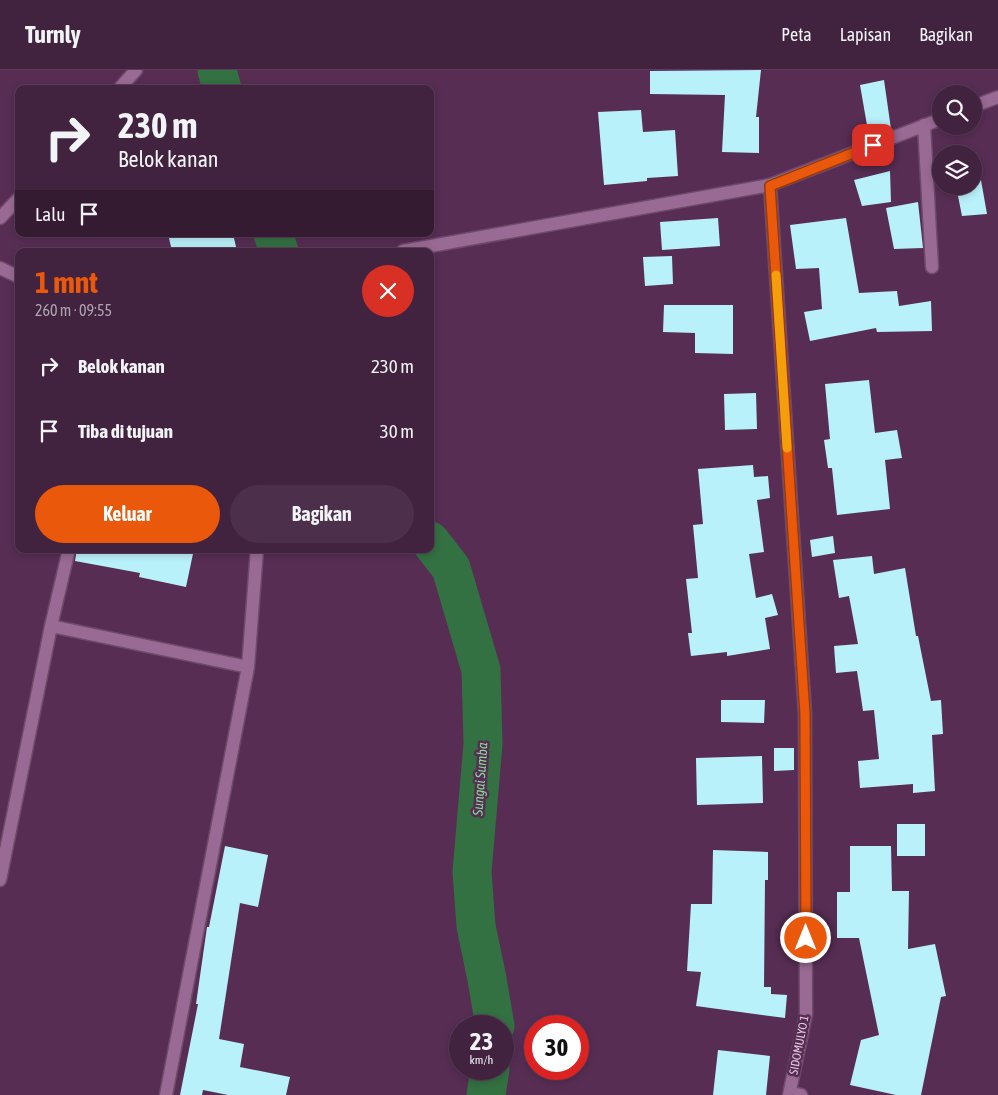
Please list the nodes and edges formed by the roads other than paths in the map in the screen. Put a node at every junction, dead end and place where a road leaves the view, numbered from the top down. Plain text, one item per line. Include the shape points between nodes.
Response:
1 (136, 70) edge
2 (123, 85) edge
3 (998, 97) edge
4 (982, 103) edge
5 (932, 122) edge
6 (924, 125) junction
7 (770, 186) junction
8 (15, 202) edge
9 (0, 218) edge
10 (420, 248) edge
11 (932, 267) dead end
12 (0, 268) edge
13 (15, 275) edge
14 (68, 553) edge
15 (257, 553) edge
16 (51, 626) junction
17 (248, 667) junction
18 (0, 880) edge
19 (793, 1094) edge
20 (166, 1095) edge

1 - 2 street
3 - 4 street
5 - 6 street
6 - 7 street
6 - 11 street
7 - 10 street
7 - 19 street, SIDOMULYO 1 via 805,714 806,1014
8 - 9 street
12 - 13 street
14 - 16 street
15 - 17 street
16 - 17 street
16 - 18 street
17 - 20 street

